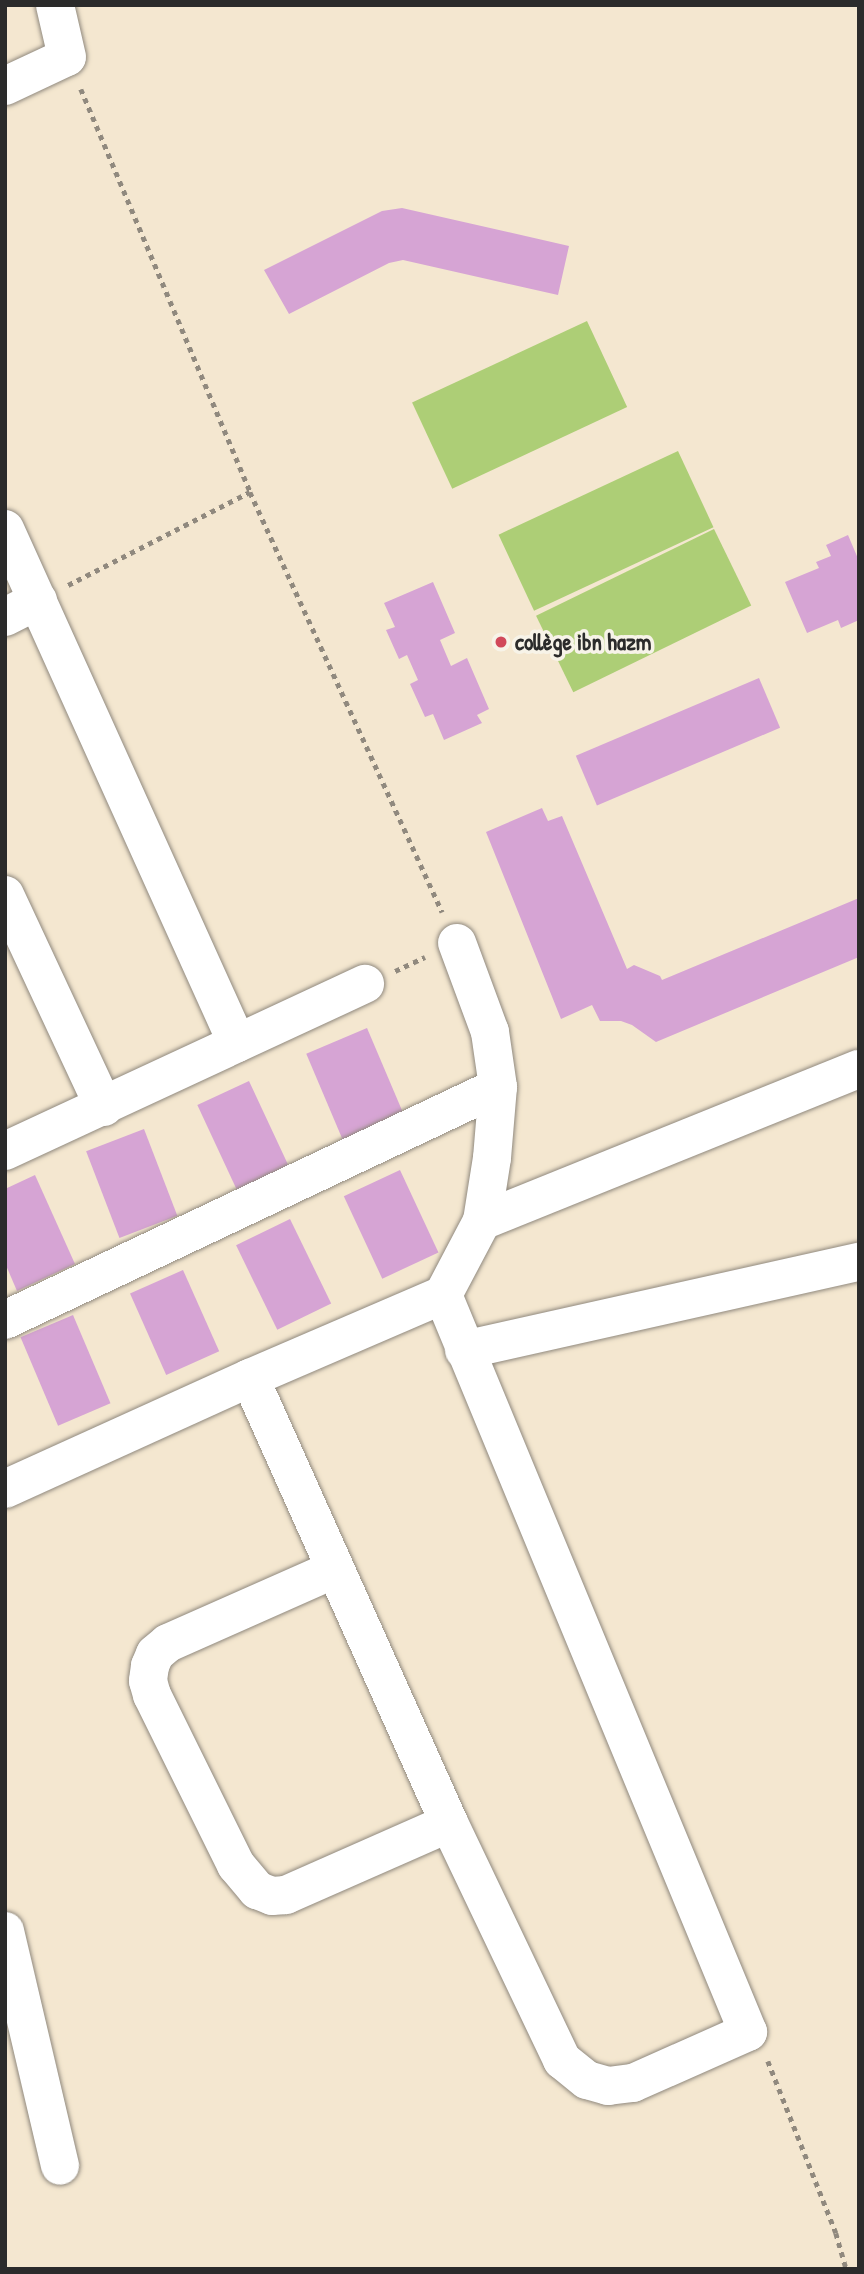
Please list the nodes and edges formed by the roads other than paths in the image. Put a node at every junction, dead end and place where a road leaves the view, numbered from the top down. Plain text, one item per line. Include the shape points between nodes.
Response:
1 (55, 5) edge
2 (5, 86) edge
3 (5, 529) edge
4 (22, 609) edge
5 (5, 895) edge
6 (457, 943) road end
7 (365, 984) road end
8 (237, 1043) junction
9 (859, 1069) edge
10 (498, 1087) junction
11 (104, 1107) junction
12 (5, 1151) edge
13 (482, 1220) junction
14 (859, 1262) edge
15 (443, 1295) junction
16 (5, 1320) edge
17 (464, 1350) junction
18 (250, 1378) junction
19 (5, 1489) edge
20 (335, 1569) junction
21 (449, 1823) junction
22 (5, 1931) edge
23 (60, 2166) dead end

1 - 2 street via 67,57
3 - 4 street
4 - 8 street
5 - 11 street
6 - 10 street via 490,1032
7 - 8 street
8 - 11 street
9 - 13 street
10 - 13 street
10 - 16 street
11 - 12 street
13 - 15 street
14 - 17 street
15 - 17 street
15 - 18 street
17 - 21 street via 748,2032 633,2083 608,2086 587,2080 562,2060
18 - 19 street
18 - 20 street
20 - 21 street
20 - 21 street via 168,1643 150,1666 152,1695 236,1865 257,1891 286,1895
22 - 23 street

